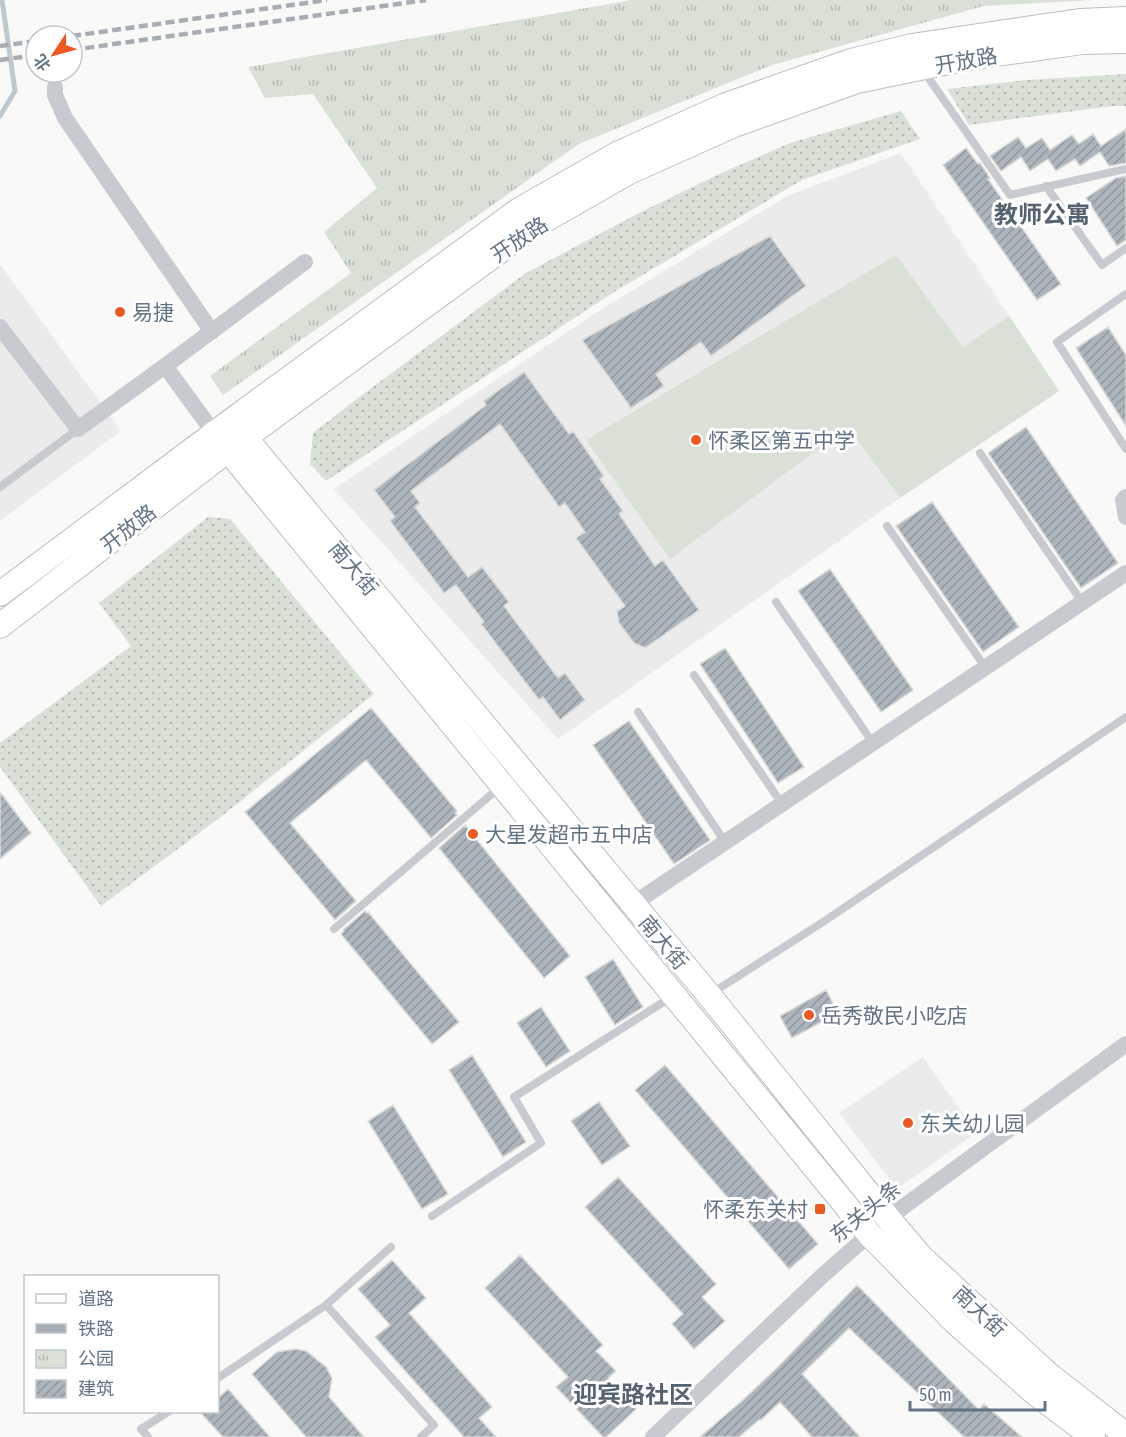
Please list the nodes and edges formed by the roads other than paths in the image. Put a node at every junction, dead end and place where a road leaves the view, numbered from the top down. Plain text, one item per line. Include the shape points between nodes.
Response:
1 (1126, 20) edge
2 (1126, 41) edge
3 (921, 67) junction
4 (55, 87) dead end
5 (1126, 169) edge
6 (1046, 186) junction
7 (1126, 248) edge
8 (305, 261) dead end
9 (1126, 294) edge
10 (0, 327) edge
11 (212, 332) junction
12 (165, 366) junction
13 (78, 429) junction
14 (230, 435) junction
15 (1126, 449) edge
16 (980, 453) dead end
17 (0, 487) edge
18 (1126, 497) edge
19 (1126, 517) edge
20 (887, 526) dead end
21 (1126, 573) edge
22 (0, 594) edge
23 (776, 602) dead end
24 (1082, 602) junction
25 (0, 626) edge
26 (985, 667) junction
27 (694, 675) dead end
28 (638, 712) dead end
29 (1126, 717) edge
30 (873, 743) junction
31 (502, 786) junction
32 (782, 804) junction
33 (724, 842) junction
34 (633, 904) junction
35 (334, 929) dead end
36 (709, 995) junction
37 (673, 996) junction
38 (1126, 1044) edge
39 (432, 1216) dead end
40 (888, 1218) junction
41 (870, 1235) junction
42 (391, 1247) dead end
43 (326, 1305) junction
44 (219, 1377) edge
45 (166, 1413) edge
46 (1125, 1431) edge
47 (148, 1437) edge
48 (421, 1437) edge
49 (653, 1437) edge
50 (1093, 1437) edge

1 - 14 main road, 开放路 via 1080,21 965,38 851,61 726,105 630,148 519,210
2 - 3 main road, 开放路 via 1082,42
3 - 6 lane via 1010,195
3 - 14 main road, 开放路 via 857,81 745,121 629,172 531,228
4 - 11 street via 64,118
5 - 6 lane
6 - 7 lane via 1102,265
8 - 11 street
9 - 15 lane via 1057,342
10 - 13 street
11 - 12 street
12 - 13 street
12 - 14 street
13 - 17 lane
14 - 22 main road, 开放路
14 - 25 main road, 开放路
14 - 31 main road, 南大街
14 - 34 main road, 南大街
16 - 24 lane
18 - 19 street
20 - 26 lane
21 - 24 street
23 - 30 lane
24 - 26 street
26 - 30 street
27 - 32 lane
28 - 33 lane
29 - 36 lane
30 - 32 street
31 - 35 lane
31 - 37 main road, 南大街
32 - 33 street
33 - 34 street
34 - 36 main road, 南大街
36 - 40 main road, 南大街
37 - 39 lane via 514,1097 542,1143
37 - 41 main road, 南大街
38 - 40 street, 东关头条
40 - 41 street, 东关头条
40 - 46 main road, 南大街 via 921,1257 1049,1375
41 - 49 street, 东关头条
41 - 50 main road, 南大街 via 963,1328 1035,1393
42 - 43 lane
43 - 44 lane
43 - 48 lane via 434,1425
45 - 47 lane via 141,1429

